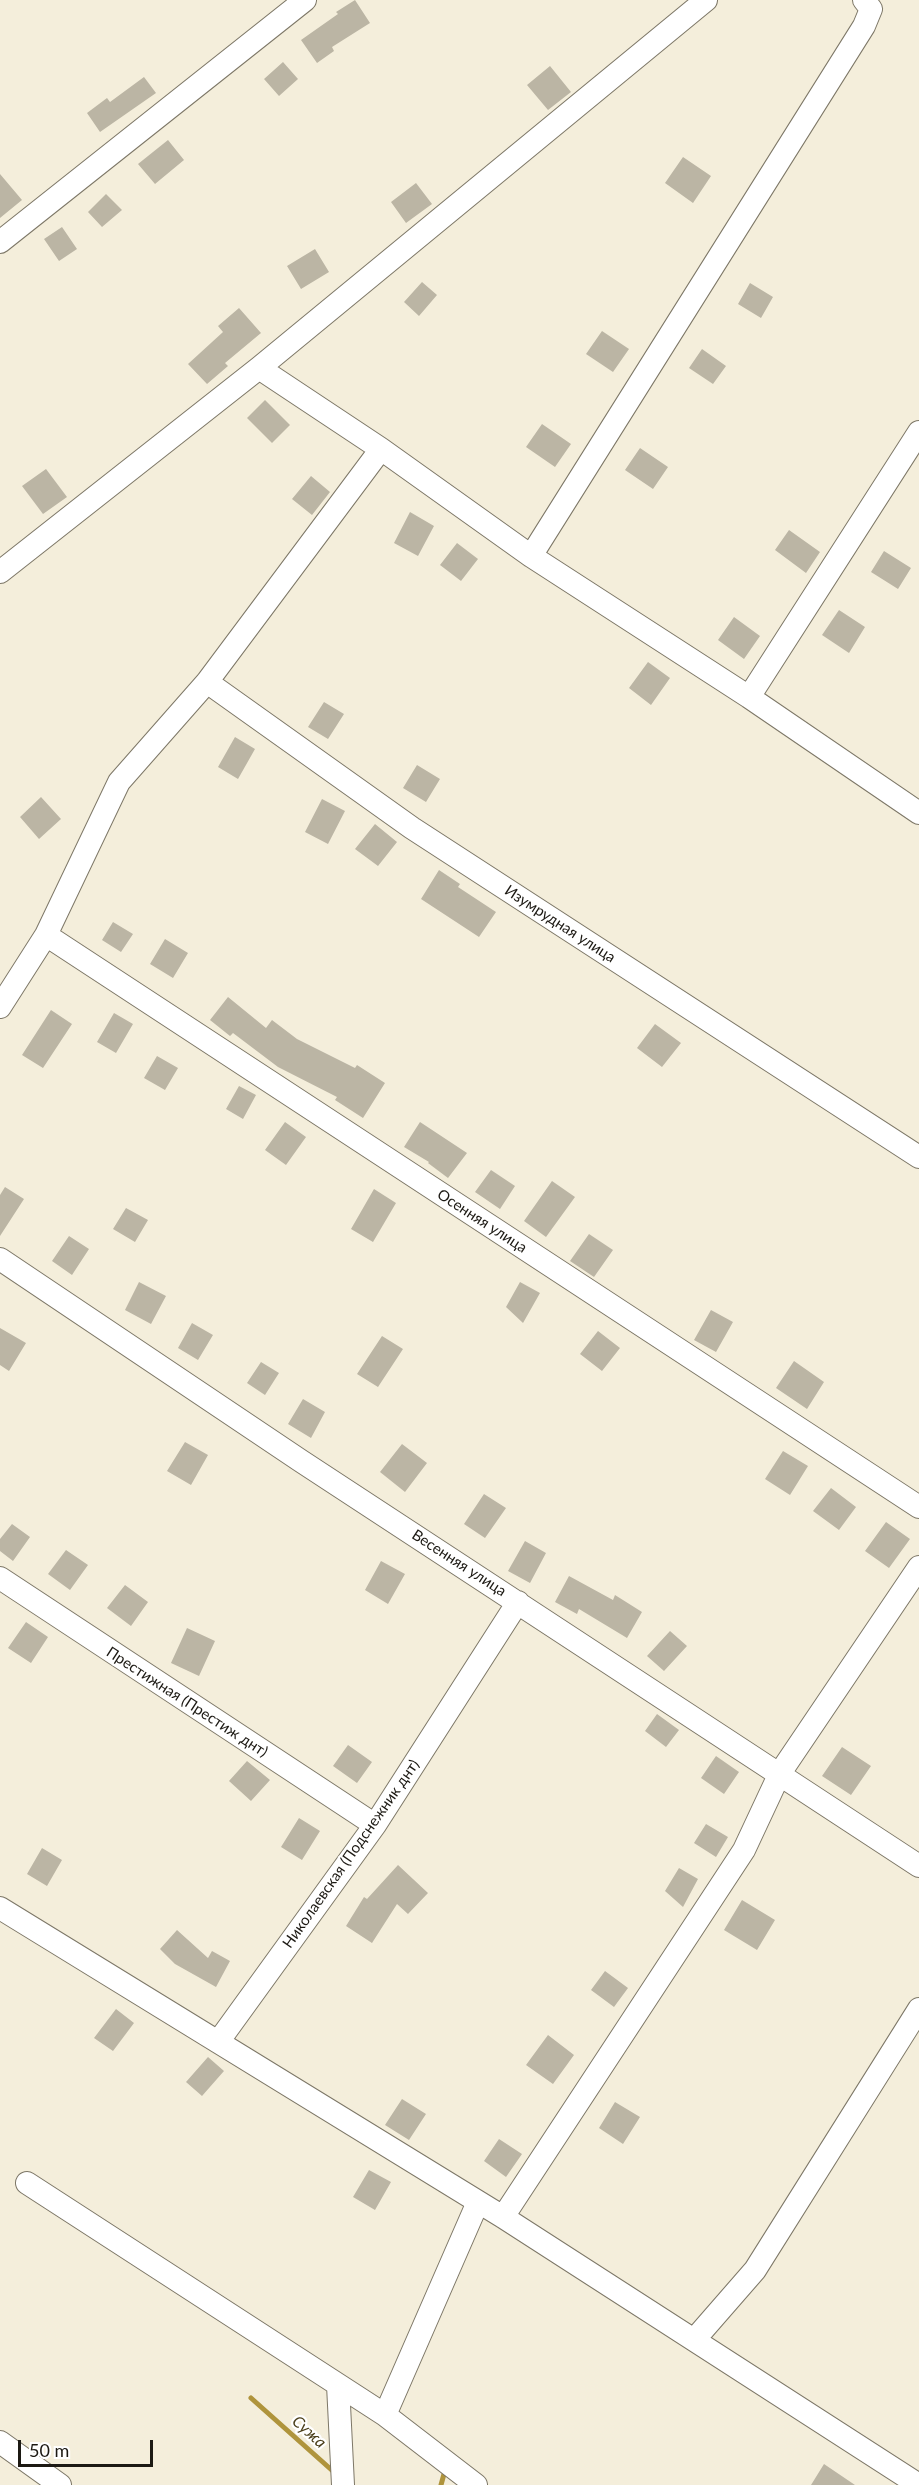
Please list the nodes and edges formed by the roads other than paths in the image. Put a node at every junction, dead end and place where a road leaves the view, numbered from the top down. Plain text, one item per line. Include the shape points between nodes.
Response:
1 (305, 0) edge
2 (706, 0) edge
3 (864, 0) edge
4 (0, 242) edge
5 (259, 368) junction
6 (919, 432) edge
7 (381, 448) junction
8 (531, 555) junction
9 (0, 572) edge
10 (207, 682) junction
11 (749, 697) junction
12 (919, 813) edge
13 (46, 936) junction
14 (0, 1007) edge
15 (919, 1157) edge
16 (0, 1259) edge
17 (919, 1508) edge
18 (919, 1567) edge
19 (0, 1578) edge
20 (518, 1602) junction
21 (780, 1773) junction
22 (375, 1825) junction
23 (919, 1866) edge
24 (0, 1908) edge
25 (919, 2009) edge
26 (218, 2042) junction
27 (27, 2183) dead end
28 (478, 2202) junction
29 (503, 2217) junction
30 (694, 2340) junction
31 (338, 2385) junction
32 (385, 2415) junction
33 (0, 2442) edge
34 (60, 2485) edge
35 (343, 2485) edge
36 (476, 2485) edge
37 (919, 2485) edge

1 - 4 street
2 - 5 street
3 - 8 street via 872,9 864,26
5 - 7 street
5 - 9 street
6 - 11 street
7 - 8 street
7 - 10 street
8 - 11 street
10 - 13 street via 119,782
10 - 15 street, Изумрудная улица via 412,828
11 - 12 street
13 - 14 street
13 - 17 street, Осенняя улица
16 - 20 street, Весенняя улица
18 - 21 street
19 - 22 street, Престижная (Престиж днт)
20 - 21 street, Весенняя улица
20 - 22 street, Николаевская (Подснежник днт)
21 - 23 street, Весенняя улица
21 - 29 street via 744,1850
22 - 26 street, Николаевская (Подснежник днт)
24 - 26 street
25 - 30 street via 754,2270
26 - 28 street
27 - 31 street
28 - 29 street
28 - 32 street
29 - 30 street
30 - 37 street
31 - 32 street
31 - 35 street
32 - 36 street
33 - 34 street

